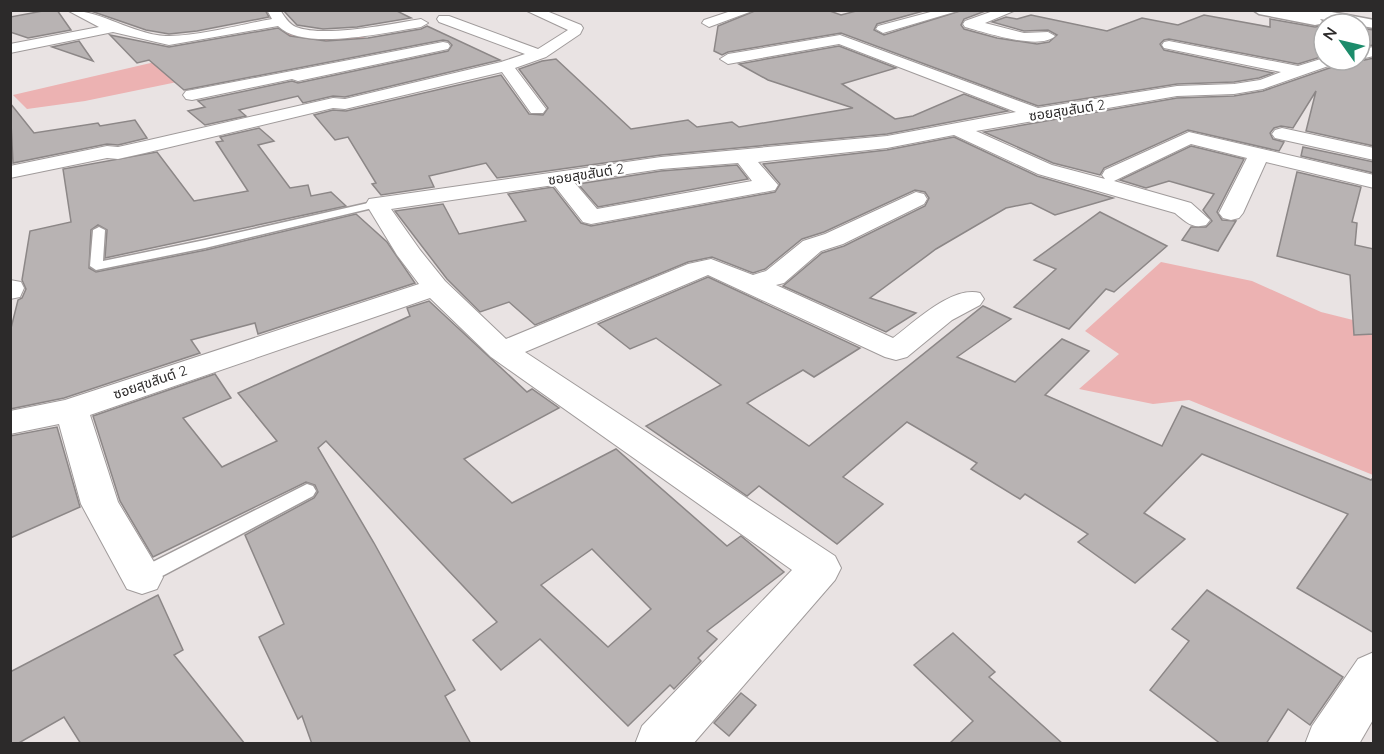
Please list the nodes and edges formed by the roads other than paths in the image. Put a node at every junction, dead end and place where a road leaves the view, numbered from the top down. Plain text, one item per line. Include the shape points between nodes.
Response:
1 (73, 10) edge
2 (749, 10) edge
3 (955, 10) edge
4 (1010, 10) edge
5 (1259, 10) edge
6 (1295, 10) edge
7 (526, 12) edge
8 (466, 15) dead end
9 (277, 16) edge
10 (1312, 20) edge
11 (433, 21) junction
12 (709, 23) dead end
13 (1374, 24) edge
14 (112, 28) junction
15 (883, 29) dead end
16 (569, 30) dead end
17 (1048, 36) dead end
18 (1169, 45) dead end
19 (443, 46) dead end
20 (10, 49) edge
21 (532, 52) dead end
22 (728, 58) dead end
23 (279, 64) dead end
24 (506, 66) junction
25 (1312, 68) edge
26 (1302, 72) junction
27 (296, 75) junction
28 (192, 95) dead end
29 (345, 104) junction
30 (537, 109) dead end
31 (1036, 114) junction
32 (958, 130) junction
33 (1282, 134) dead end
34 (1374, 154) edge
35 (1259, 155) junction
36 (742, 157) junction
37 (10, 172) edge
38 (1113, 175) dead end
39 (560, 178) junction
40 (1374, 182) edge
41 (916, 200) dead end
42 (377, 204) junction
43 (1231, 213) dead end
44 (1198, 220) dead end
45 (99, 230) dead end
46 (751, 284) junction
47 (435, 287) junction
48 (970, 299) dead end
49 (502, 351) junction
50 (72, 410) junction
51 (10, 423) edge
52 (307, 491) dead end
53 (142, 577) joint
54 (1374, 674) edge
55 (660, 744) edge
56 (1330, 744) edge

1 - 14 street
2 - 12 street
3 - 15 street
4 - 17 street via 965,25 1024,37
5 - 10 main road
6 - 13 main road
7 - 16 street
7 - 24 street via 576,28 575,31 541,54
8 - 11 street
9 - 11 street via 291,29 312,33 378,30
9 - 14 street via 169,41
11 - 21 street
14 - 20 street
18 - 26 street
19 - 27 street
22 - 31 street via 840,39
23 - 27 street
24 - 29 street
24 - 30 street
25 - 26 street, ซอยสุขสันต์ 2
26 - 31 street, ซอยสุขสันต์ 2 via 1234,89 1177,91
27 - 28 street
27 - 29 street
29 - 37 street via 333,103 198,137
31 - 32 street, ซอยสุขสันต์ 2
32 - 36 street, ซอยสุขสันต์ 2 via 887,142
32 - 44 street via 1045,170 1183,208
33 - 34 street
35 - 38 street via 1189,138
35 - 40 street
35 - 43 street
36 - 39 street, ซอยสุขสันต์ 2 via 661,162
36 - 39 street via 767,184 591,217
39 - 42 street, ซอยสุขสันต์ 2
41 - 46 street via 812,246 775,277
42 - 45 lane via 96,266
42 - 47 street
46 - 48 street via 896,351 942,314
46 - 49 street via 711,267 697,270
47 - 49 street
47 - 50 street, ซอยสุขสันต์ 2
49 - 55 street via 820,568
50 - 51 street, ซอยสุขสันต์ 2
50 - 53 street via 100,504
52 - 53 lane
54 - 56 street

